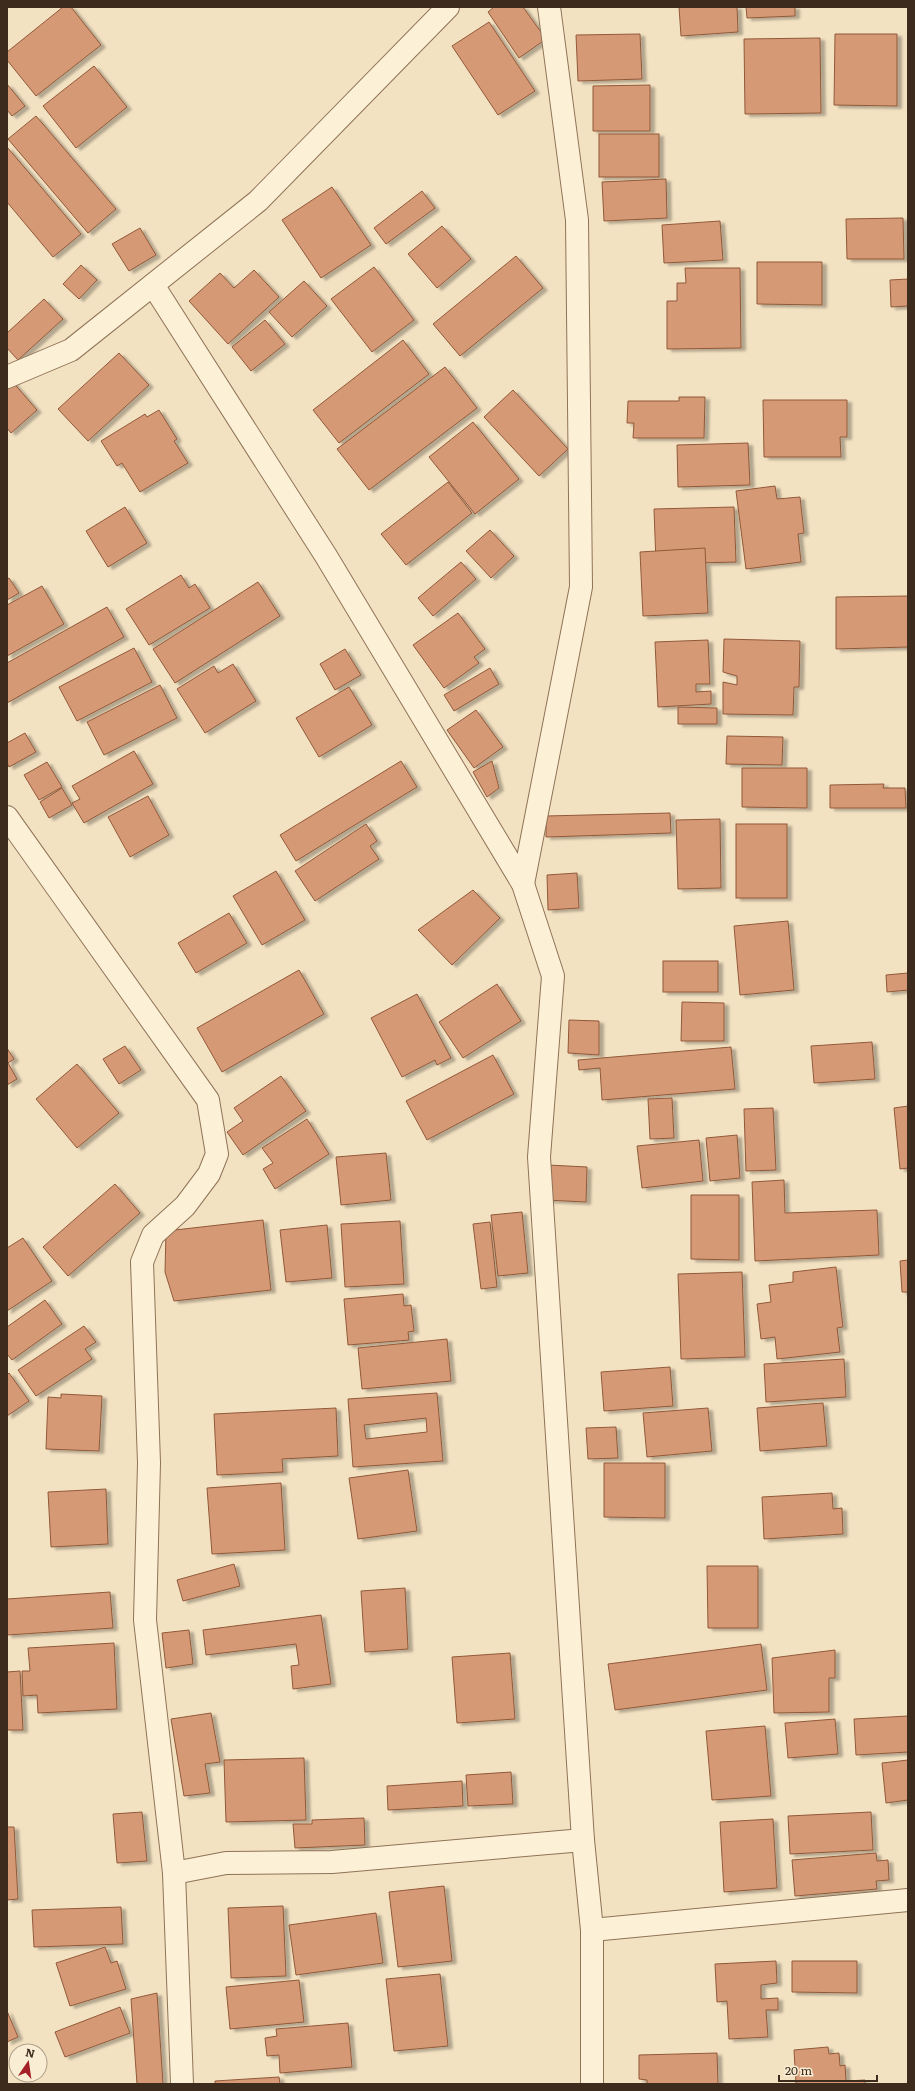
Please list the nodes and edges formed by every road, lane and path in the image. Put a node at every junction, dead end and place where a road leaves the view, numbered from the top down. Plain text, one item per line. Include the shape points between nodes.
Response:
1 (448, 7) edge
2 (549, 7) edge
3 (153, 285) junction
4 (7, 377) edge
5 (7, 817) edge
6 (523, 884) junction
7 (583, 1840) junction
8 (174, 1873) junction
9 (908, 1900) edge
10 (592, 1930) junction
11 (182, 2084) edge
12 (592, 2084) edge

1 - 3 street via 258,201
2 - 6 street via 577,220 581,587
3 - 4 street via 71,350
3 - 6 street via 326,556
5 - 8 street via 208,1100 217,1154 209,1174 185,1206 153,1236 142,1262 149,1463 145,1620
6 - 7 street via 553,976 539,1157
7 - 8 street via 332,1862 226,1863
7 - 10 street
8 - 11 street
9 - 10 street
10 - 12 street

